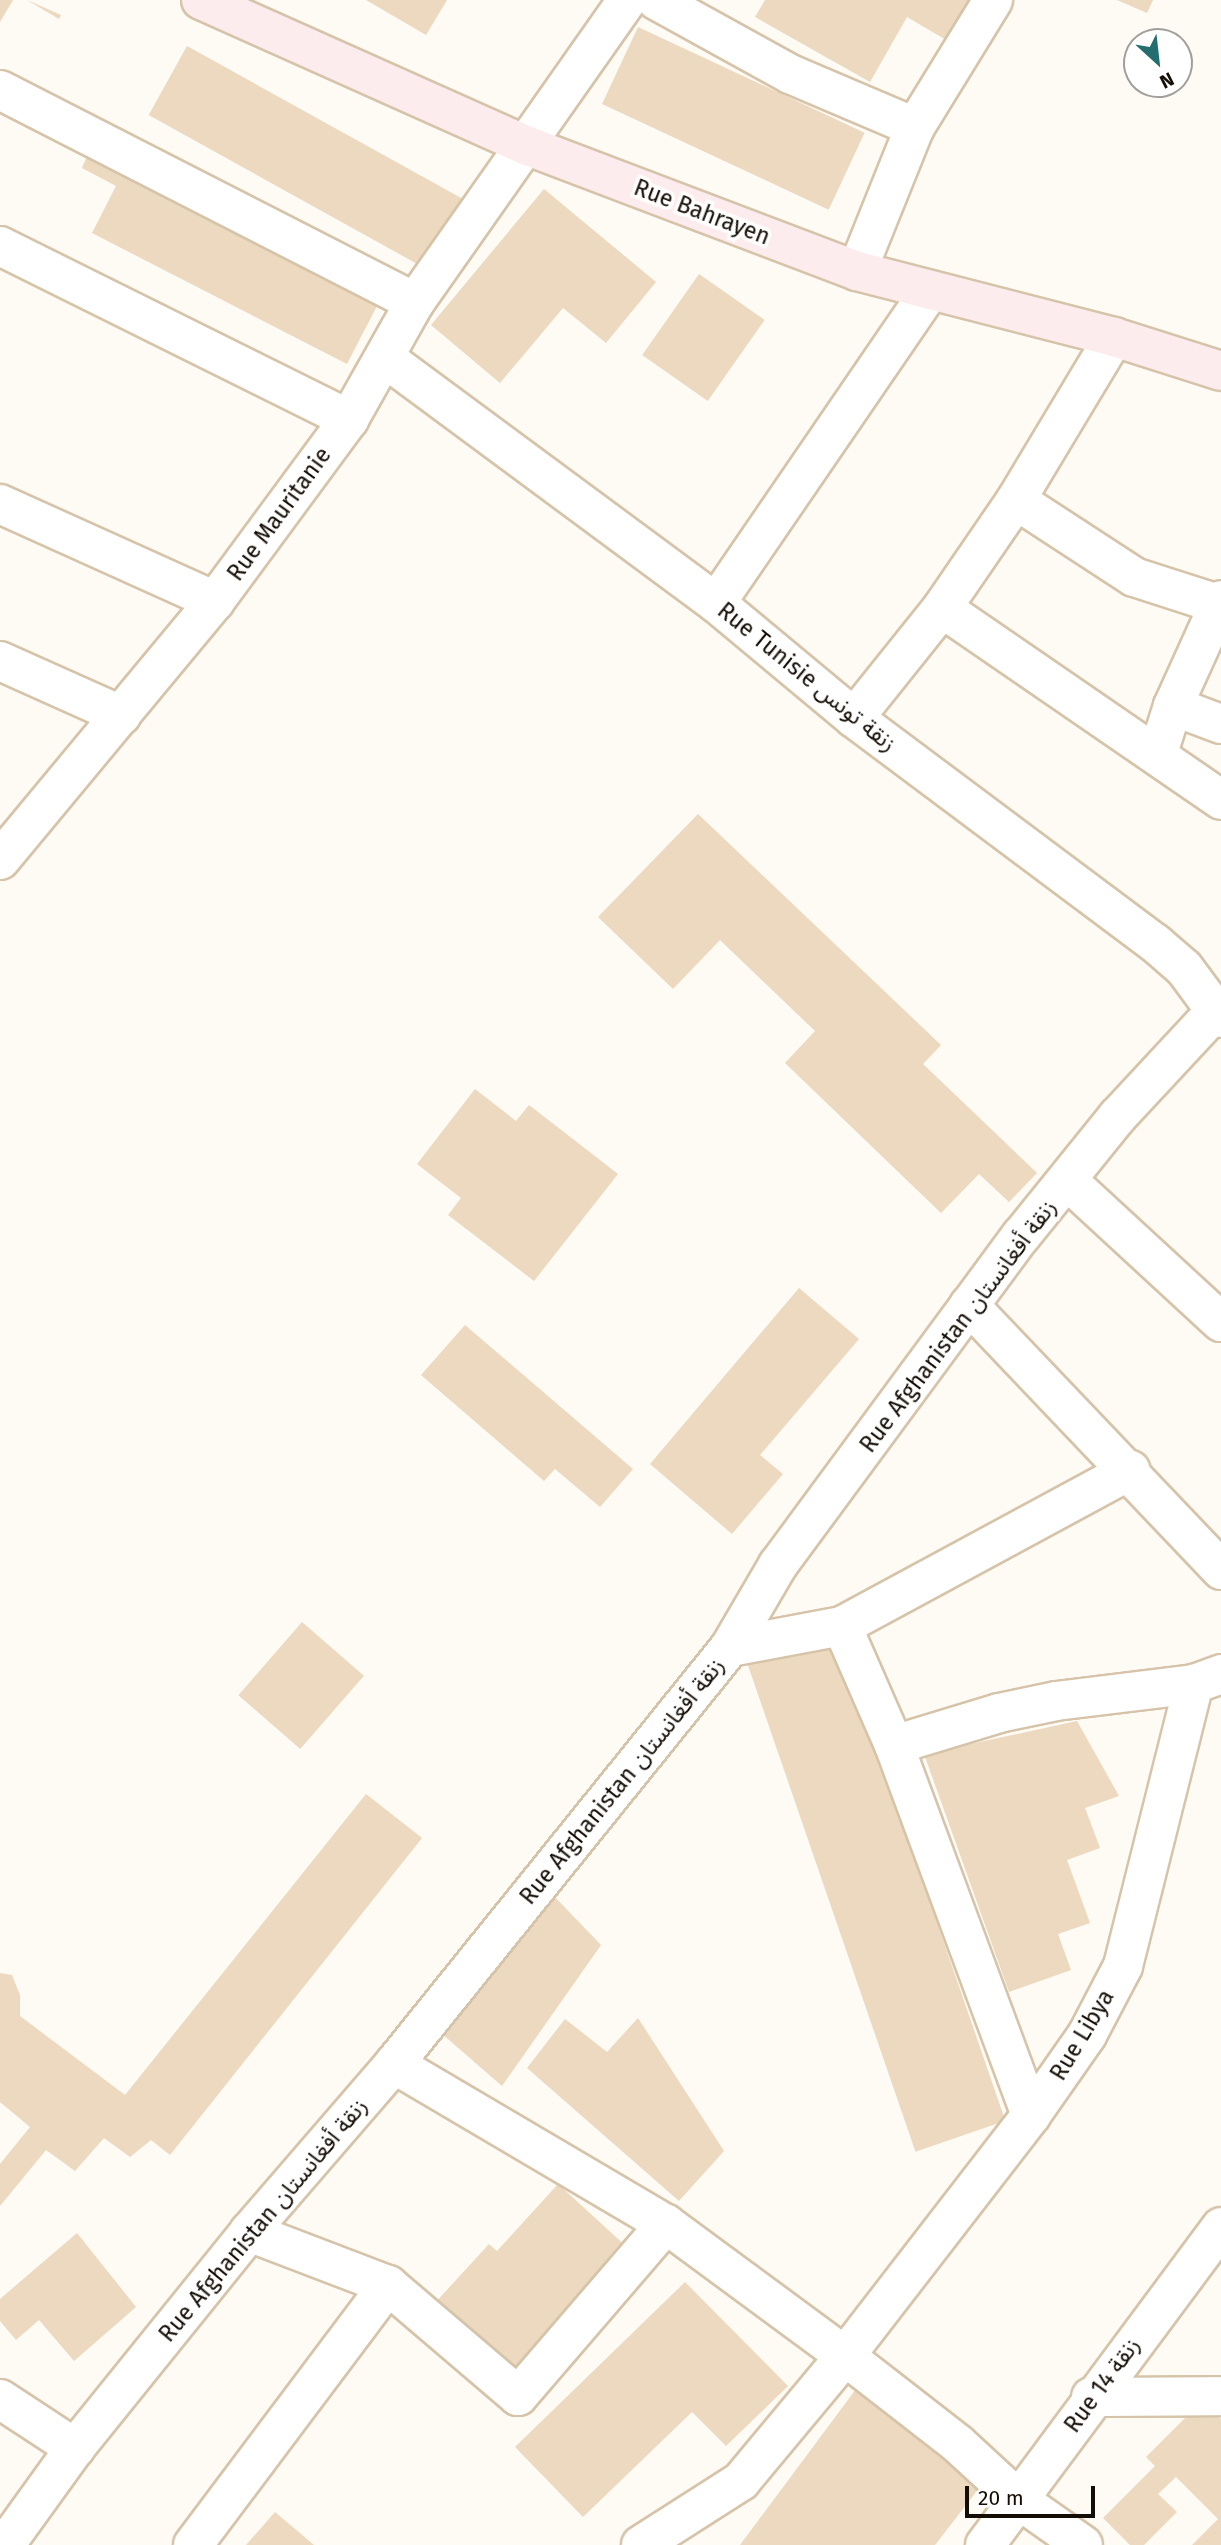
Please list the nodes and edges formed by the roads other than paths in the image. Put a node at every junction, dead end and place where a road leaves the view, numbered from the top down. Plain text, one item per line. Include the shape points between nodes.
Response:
1 (627, 0) edge
2 (656, 0) edge
3 (993, 0) edge
4 (222, 4) edge
5 (0, 90) edge
6 (915, 127) junction
7 (528, 146) junction
8 (0, 246) edge
9 (857, 271) junction
10 (930, 290) junction
11 (415, 302) junction
12 (1114, 337) junction
13 (384, 358) junction
14 (1221, 371) edge
15 (349, 419) junction
16 (1016, 500) junction
17 (0, 504) edge
18 (215, 601) junction
19 (716, 603) junction
20 (1220, 604) edge
21 (942, 608) junction
22 (0, 661) edge
23 (1173, 706) junction
24 (121, 715) junction
25 (854, 718) junction
26 (1221, 724) edge
27 (1158, 753) junction
28 (1221, 800) edge
29 (0, 860) edge
30 (1219, 1011) edge
31 (1068, 1181) junction
32 (968, 1306) junction
33 (1221, 1322) edge
34 (1130, 1470) junction
35 (1221, 1570) edge
36 (842, 1626) junction
37 (730, 1647) junction
38 (1208, 1679) edge
39 (894, 1745) junction
40 (394, 2064) junction
41 (1031, 2115) junction
42 (666, 2224) junction
43 (1221, 2227) edge
44 (250, 2232) junction
45 (388, 2285) junction
46 (845, 2356) junction
47 (1221, 2396) edge
48 (1091, 2398) junction
49 (0, 2399) edge
50 (75, 2448) junction
51 (1019, 2500) junction
52 (5, 2545) edge
53 (193, 2545) edge
54 (641, 2545) edge
55 (985, 2545) edge
56 (1083, 2545) edge

1 - 7 street, Rue Mauritanie via 569,79
2 - 6 street via 790,74
3 - 6 street
4 - 7 street, Rue Bahrayen
5 - 11 street
6 - 9 street
7 - 9 street, Rue Bahrayen
7 - 11 street, Rue Mauritanie
8 - 15 street
9 - 10 street, Rue Bahrayen
10 - 12 street, Rue Bahrayen
10 - 19 street
11 - 13 street, Rue Mauritanie
12 - 14 street, Rue Bahrayen
12 - 16 street
13 - 15 street, Rue Mauritanie
13 - 19 street, Rue Tunisie زنقة تونس
15 - 18 street, Rue Mauritanie
16 - 20 street via 1134,577
16 - 21 street
17 - 18 street
18 - 24 street, Rue Mauritanie
19 - 25 street, Rue Tunisie زنقة تونس
20 - 23 street
21 - 25 street
21 - 27 street
22 - 24 street
23 - 26 street
23 - 27 street
24 - 29 street, Rue Mauritanie
25 - 30 street, Rue Tunisie زنقة تونس via 1155,943 1184,968
27 - 28 street
30 - 31 street, Rue Afghanistan زنقة أفغانستان via 1118,1116
31 - 32 street, Rue Afghanistan زنقة أفغانستان
31 - 33 street
32 - 34 street
32 - 37 street, Rue Afghanistan زنقة أفغانستان via 778,1565
34 - 35 street
34 - 36 street
36 - 37 street
36 - 39 street
37 - 40 street, Rue Afghanistan زنقة أفغانستان
38 - 39 street via 1056,1701
38 - 41 street, Rue Libya via 1123,1966 1087,2035
39 - 41 street
40 - 42 street
40 - 44 street, Rue Afghanistan زنقة أفغانستان
41 - 46 street, Rue Libya
42 - 45 street via 518,2396
42 - 46 street
43 - 48 street, Rue 14 زنقة
44 - 45 street
44 - 50 street, Rue Afghanistan زنقة أفغانستان
45 - 53 street
46 - 51 street via 958,2444
46 - 54 street, Rue Libya via 741,2481
47 - 48 street
48 - 51 street, Rue 14 زنقة
49 - 50 street
50 - 52 street, Rue Afghanistan زنقة أفغانستان
51 - 55 street, Rue 14 زنقة
51 - 56 street

